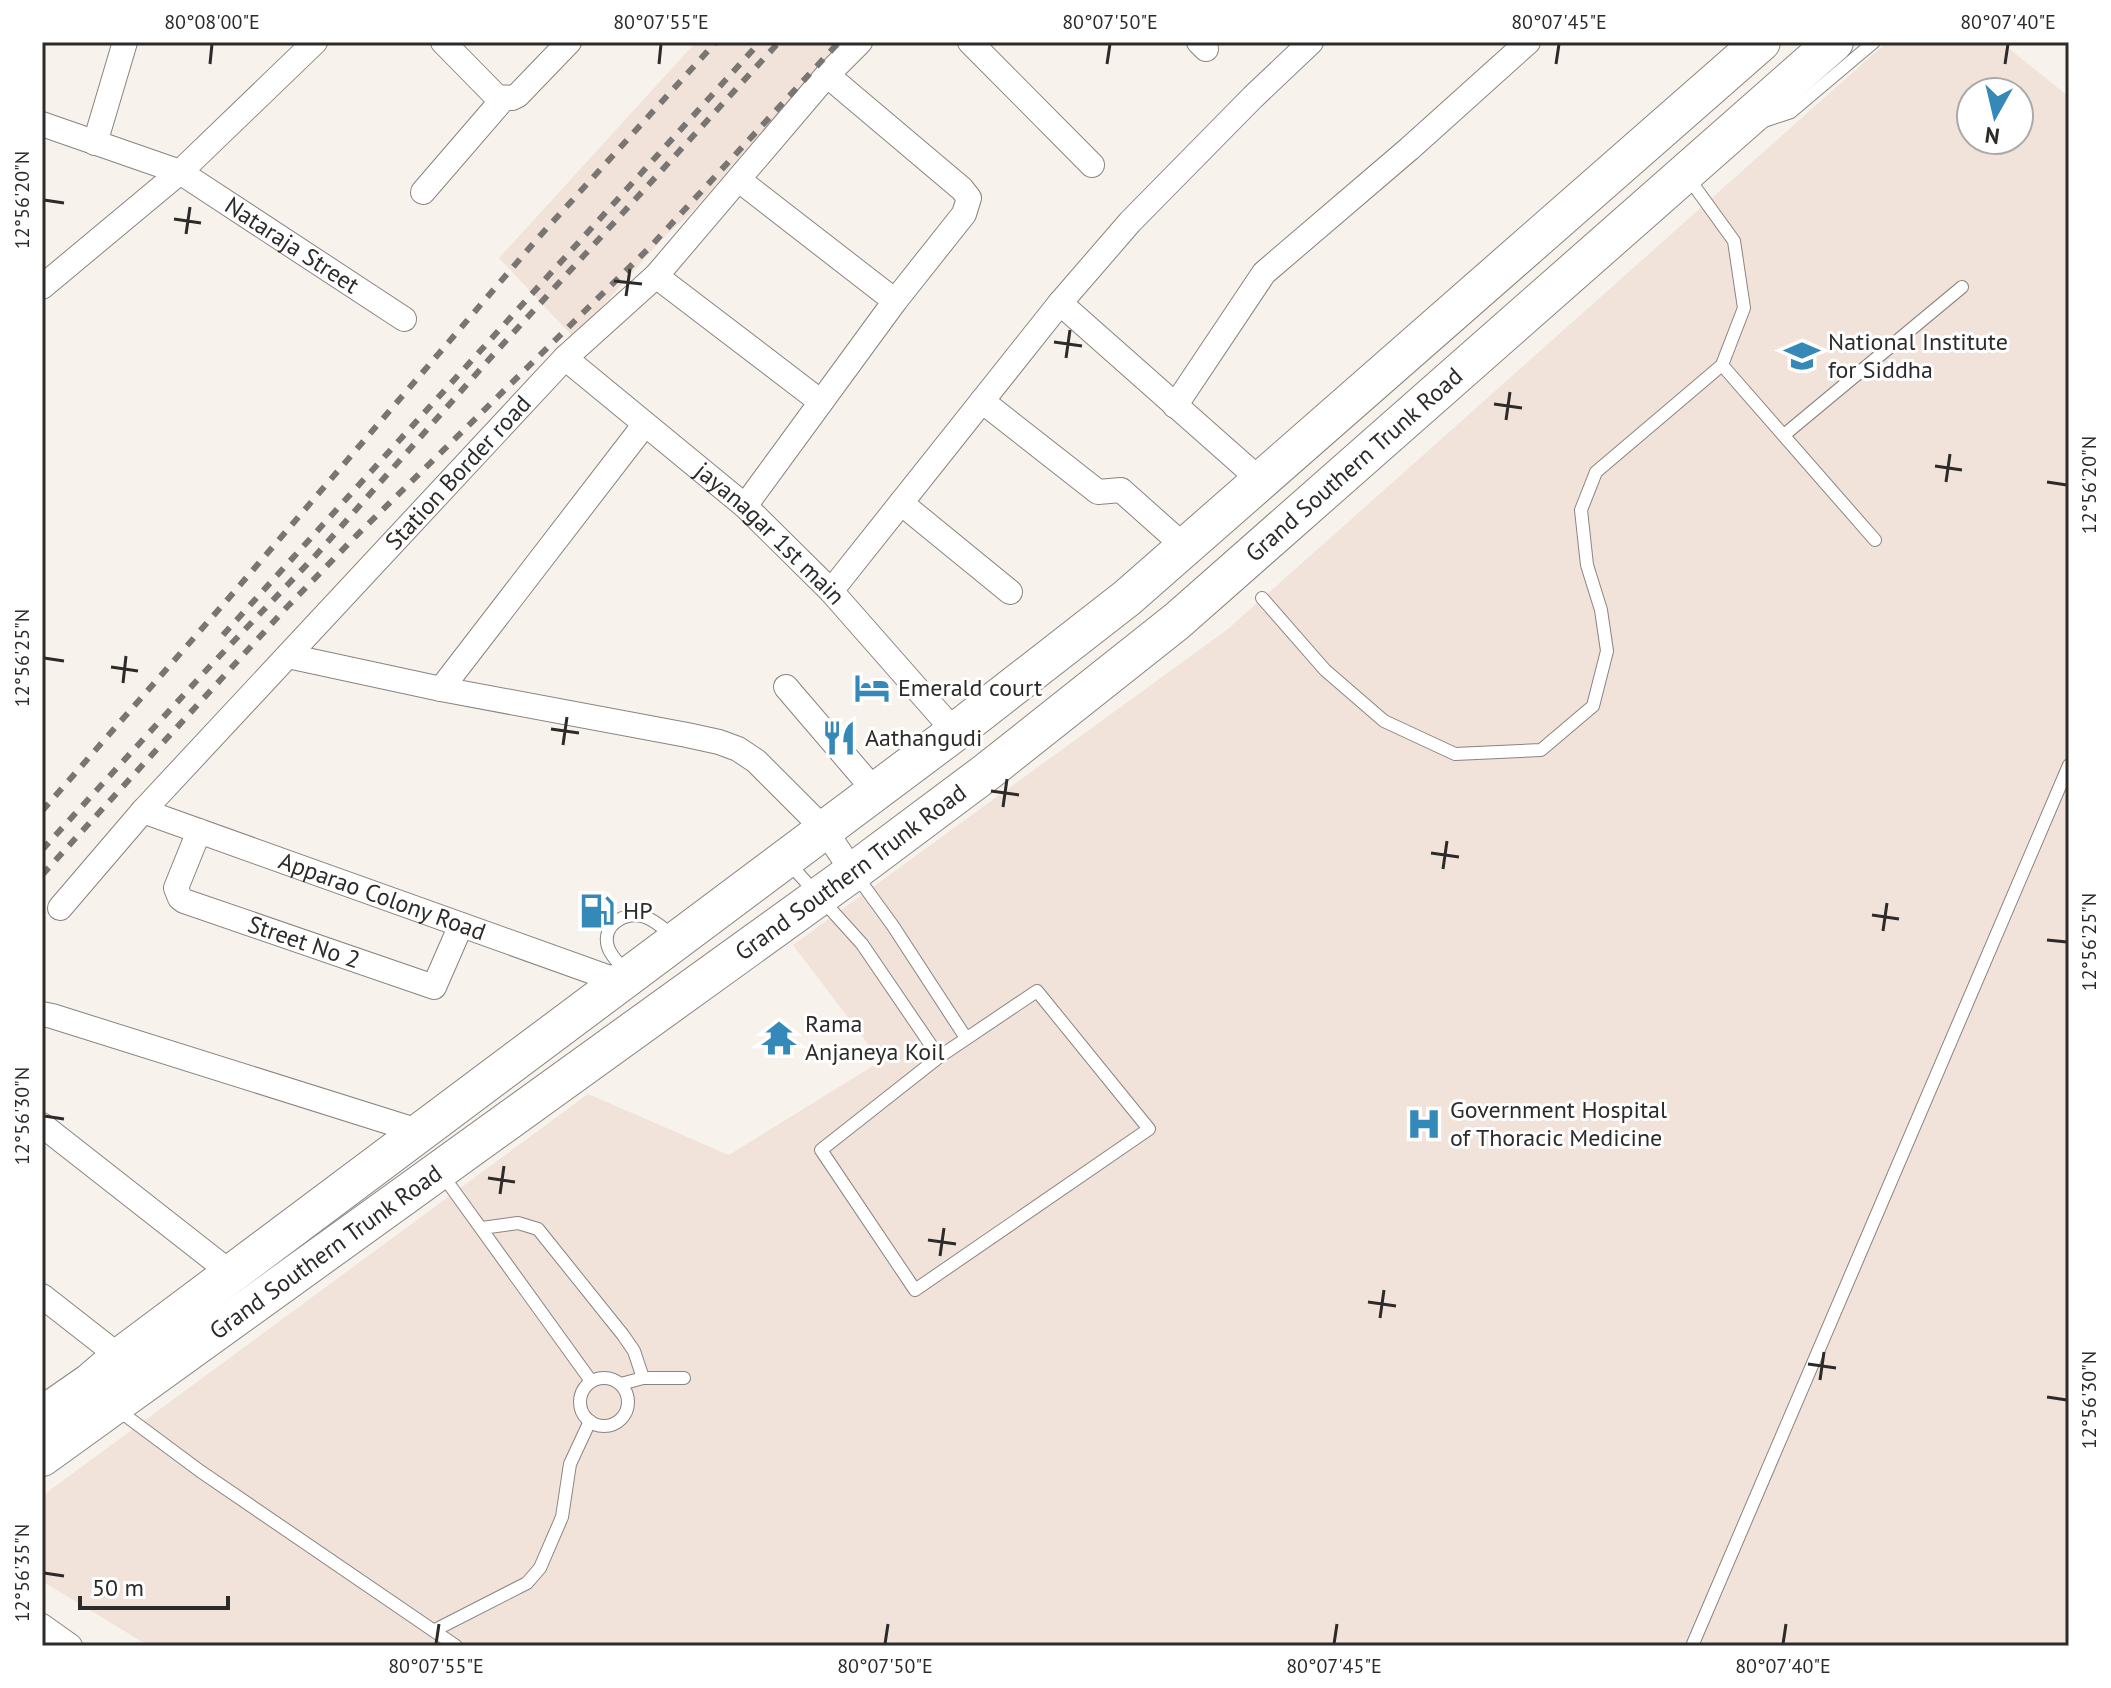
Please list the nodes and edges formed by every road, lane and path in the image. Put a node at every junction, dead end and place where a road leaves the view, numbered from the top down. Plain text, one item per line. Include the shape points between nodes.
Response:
1 (125, 42) edge
2 (315, 42) edge
3 (443, 42) edge
4 (569, 42) edge
5 (860, 42) edge
6 (970, 42) edge
7 (1311, 42) edge
8 (1528, 42) edge
9 (1761, 42) edge
10 (1834, 42) edge
11 (1874, 42) edge
12 (827, 75) junction
13 (504, 98) junction
14 (42, 124) edge
15 (1733, 132) junction
16 (95, 143) junction
17 (1092, 165) dead end
18 (180, 172) junction
19 (1685, 173) junction
20 (739, 180) junction
21 (423, 192) dead end
22 (656, 276) junction
23 (47, 278) edge
24 (1962, 287) dead end
25 (895, 301) junction
26 (1060, 303) junction
27 (404, 319) dead end
28 (565, 358) junction
29 (1722, 365) junction
30 (982, 401) junction
31 (821, 402) junction
32 (1175, 406) junction
33 (645, 424) junction
34 (1784, 435) junction
35 (1260, 480) junction
36 (901, 503) junction
37 (745, 506) junction
38 (1875, 540) dead end
39 (1185, 547) junction
40 (831, 591) junction
41 (1010, 592) dead end
42 (1262, 598) dead end
43 (288, 656) junction
44 (786, 687) dead end
45 (441, 689) junction
46 (955, 732) junction
47 (2069, 765) edge
48 (875, 791) junction
49 (143, 811) junction
50 (824, 829) junction
51 (199, 831) junction
52 (784, 859) junction
53 (853, 872) junction
54 (819, 896) junction
55 (60, 908) dead end
56 (461, 925) junction
57 (678, 939) junction
58 (625, 979) junction
59 (42, 1014) edge
60 (966, 1038) junction
61 (939, 1057) junction
62 (42, 1125) edge
63 (421, 1132) junction
64 (440, 1171) junction
65 (482, 1228) junction
66 (232, 1274) junction
67 (42, 1296) edge
68 (120, 1357) junction
69 (643, 1378) junction
70 (684, 1378) dead end
71 (591, 1381) junction
72 (621, 1384) junction
73 (112, 1405) junction
74 (42, 1416) edge
75 (590, 1421) junction
76 (42, 1457) edge
77 (42, 1626) edge
78 (435, 1630) junction
79 (70, 1646) edge
80 (456, 1646) edge
81 (1692, 1646) edge

1 - 16 street
2 - 18 street
3 - 13 street
4 - 13 street via 518,95
5 - 12 street, Station Border road
6 - 17 street
7 - 26 street via 1130,222
8 - 32 street via 1264,273
9 - 35 main road, Grand Southern Trunk Road
10 - 15 main road, Grand Southern Trunk Road
11 - 15 lane via 1791,112
12 - 20 street, Station Border road
12 - 25 street via 969,198 964,214
13 - 21 street
14 - 16 street, Nataraja Street
15 - 19 main road, Grand Southern Trunk Road
16 - 18 street, Nataraja Street
18 - 23 street
18 - 27 street, Nataraja Street
19 - 29 lane via 1734,241 1744,308
19 - 53 main road, Grand Southern Trunk Road via 1177,621
20 - 22 street, Station Border road
20 - 25 street
22 - 28 street, Station Border road
22 - 31 street
24 - 34 lane
25 - 31 street
26 - 30 street
26 - 32 street
28 - 33 street, jayanagar 1st main
28 - 43 street, Station Border road
29 - 34 lane
29 - 42 lane via 1596,472 1581,510 1587,565 1607,651 1593,706 1541,750 1455,754 1384,721 1325,670
30 - 36 street
30 - 39 street via 1098,492 1121,490
31 - 37 street
32 - 35 street
33 - 37 street, jayanagar 1st main
33 - 45 street
34 - 38 lane
35 - 39 main road, Grand Southern Trunk Road
36 - 40 street
36 - 41 street
37 - 40 street, jayanagar 1st main
39 - 46 main road, Grand Southern Trunk Road
40 - 46 street, jayanagar 1st main
43 - 45 street
43 - 49 street, Station Border road
44 - 48 street
45 - 50 street via 719,742 756,761
46 - 48 main road, Grand Southern Trunk Road
47 - 81 lane
48 - 50 main road, Grand Southern Trunk Road
49 - 51 street, Apparao Colony Road
49 - 55 street, Station Border road
50 - 52 main road, Grand Southern Trunk Road
50 - 53 street
51 - 56 street, Apparao Colony Road
51 - 56 street, Street No 2 via 176,888 184,901 434,987
52 - 54 lane
52 - 57 main road, Grand Southern Trunk Road
53 - 54 main road, Grand Southern Trunk Road
53 - 60 lane
54 - 61 lane via 862,944
54 - 64 main road, Grand Southern Trunk Road
56 - 58 street, Apparao Colony Road
57 - 58 main road, Grand Southern Trunk Road
57 - 58 lane via 646,917 619,919 606,940
58 - 63 main road, Grand Southern Trunk Road
59 - 63 street
60 - 61 lane
60 - 61 lane via 1037,991 1149,1129 915,1290 821,1150
62 - 66 street
63 - 66 main road, Grand Southern Trunk Road
64 - 65 lane
64 - 73 main road, Grand Southern Trunk Road
65 - 69 lane via 518,1223 538,1229 623,1335
65 - 71 lane
66 - 68 main road, Grand Southern Trunk Road
67 - 68 street
68 - 74 main road, Grand Southern Trunk Road
69 - 70 lane
69 - 72 lane
71 - 72 lane via 606,1377
71 - 75 lane via 580,1401
72 - 75 lane via 628,1407 620,1421 605,1426
73 - 76 main road, Grand Southern Trunk Road
73 - 78 lane
75 - 78 lane via 570,1464 562,1517 540,1568 527,1583
77 - 79 street
78 - 80 lane

